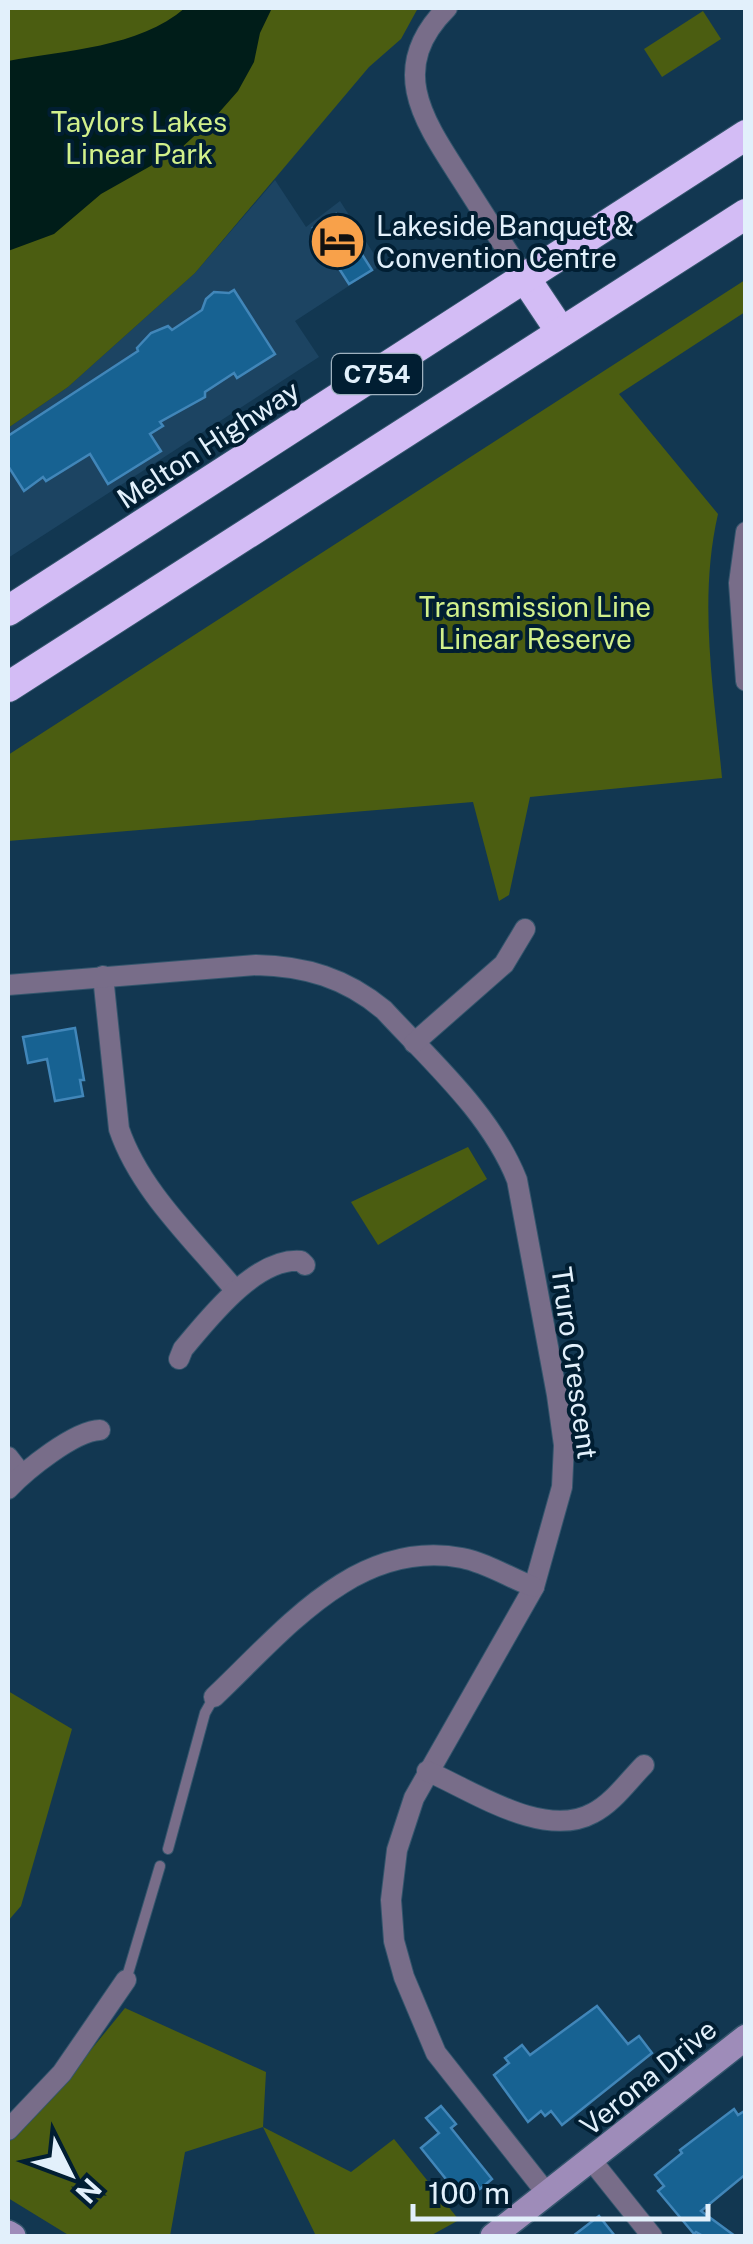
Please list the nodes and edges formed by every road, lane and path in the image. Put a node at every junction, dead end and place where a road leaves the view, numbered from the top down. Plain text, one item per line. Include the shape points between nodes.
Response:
1 (448, 8) edge
2 (746, 135) edge
3 (746, 214) edge
4 (525, 278) junction
5 (562, 332) junction
6 (746, 532) edge
7 (8, 611) edge
8 (746, 681) edge
9 (8, 688) edge
10 (527, 926) dead end
11 (103, 976) junction
12 (8, 984) edge
13 (414, 1043) junction
14 (305, 1265) dead end
15 (235, 1290) junction
16 (179, 1359) dead end
17 (100, 1430) dead end
18 (8, 1458) edge
19 (15, 1482) edge
20 (534, 1588) junction
21 (214, 1696) joint
22 (644, 1765) dead end
23 (427, 1770) junction
24 (168, 1849) dead end
25 (160, 1866) dead end
26 (126, 1980) joint
27 (746, 2037) edge
28 (8, 2130) edge
29 (592, 2161) junction
30 (548, 2195) junction
31 (493, 2236) edge
32 (652, 2236) edge

1 - 4 street via 429,28 417,56 418,104
2 - 4 highway, Melton Highway / C754
3 - 5 highway, C754
4 - 5 highway
4 - 7 highway, Melton Highway / C754
5 - 9 highway, C754
6 - 8 street via 739,583
10 - 13 street via 504,964
11 - 12 street, Truro Crescent
11 - 13 street, Truro Crescent via 256,965 312,971 366,995
11 - 15 street via 124,1143 147,1184
13 - 20 street, Truro Crescent via 486,1124 517,1180 564,1445 558,1507
14 - 15 street via 286,1262
15 - 16 street
17 - 19 street via 87,1431
18 - 19 street
20 - 21 street via 457,1557 372,1566 328,1592
20 - 23 street, Truro Crescent
21 - 24 lane
22 - 23 street via 595,1812 560,1822 538,1820
23 - 30 street, Truro Crescent via 394,1866 394,1940 404,1978 436,2054
25 - 26 lane
26 - 28 street via 62,2073
27 - 29 street, Verona Drive
29 - 30 street, Verona Drive
29 - 32 street
30 - 31 street, Verona Drive

